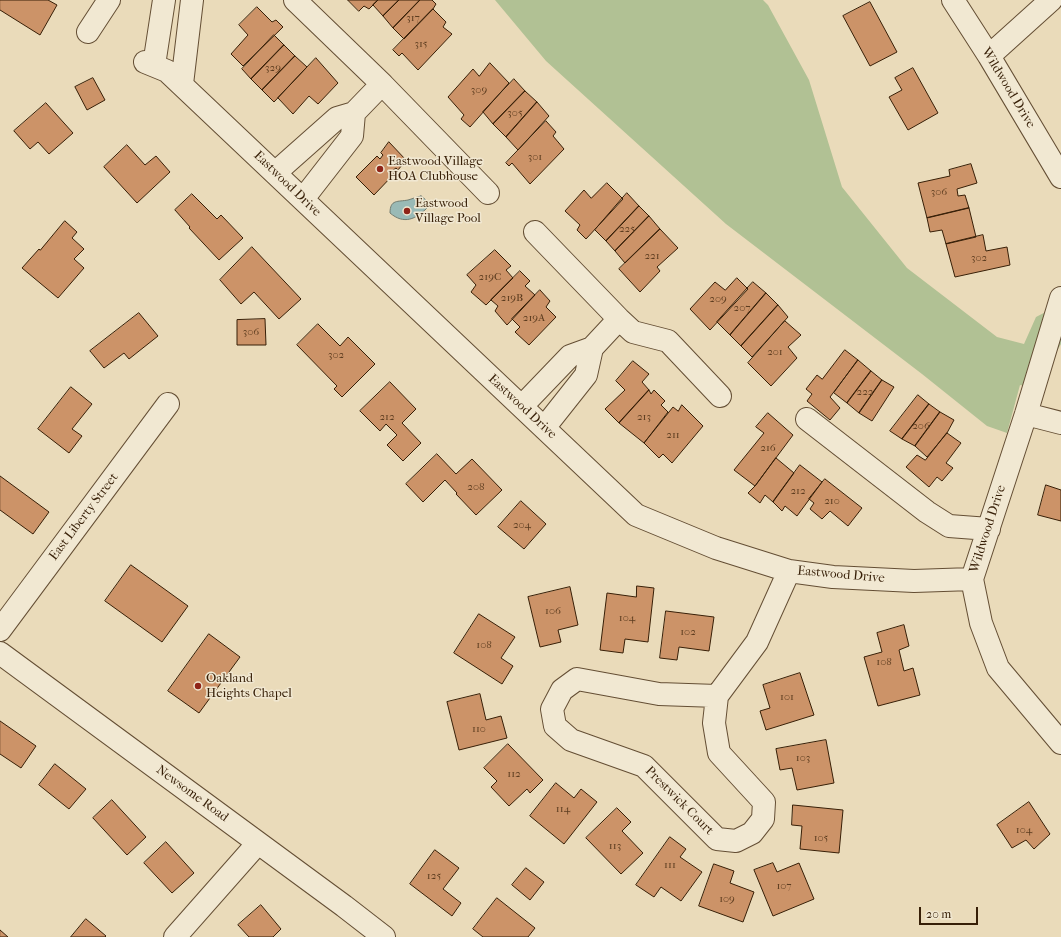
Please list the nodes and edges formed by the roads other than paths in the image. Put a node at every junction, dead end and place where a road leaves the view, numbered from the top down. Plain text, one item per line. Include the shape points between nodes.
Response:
1 (109, 0) edge
2 (164, 0) edge
3 (192, 0) edge
4 (295, 0) edge
5 (953, 0) edge
6 (1051, 0) edge
7 (88, 32) dead end
8 (989, 56) junction
9 (182, 84) junction
10 (382, 84) junction
11 (354, 113) junction
12 (275, 173) junction
13 (1061, 177) edge
14 (488, 193) dead end
15 (302, 199) junction
16 (535, 232) dead end
17 (1061, 298) edge
18 (619, 320) junction
19 (592, 348) junction
20 (720, 396) dead end
21 (168, 404) dead end
22 (522, 406) junction
23 (1026, 414) junction
24 (807, 419) dead end
25 (1061, 422) edge
26 (544, 428) junction
27 (988, 529) junction
28 (789, 571) junction
29 (972, 579) junction
30 (0, 630) edge
31 (0, 653) edge
32 (717, 696) junction
33 (1061, 743) edge
34 (258, 843) junction
35 (175, 937) edge
36 (384, 937) edge

1 - 7 street
2 - 9 street, Eastwood Drive via 150,63 167,71
3 - 9 street
4 - 10 street
5 - 8 street, Wildwood Drive
6 - 8 street
8 - 13 street, Wildwood Drive
9 - 12 street, Eastwood Drive
10 - 11 street
10 - 14 street
11 - 12 street via 337,118
11 - 15 street via 352,136
12 - 15 street, Eastwood Drive
15 - 22 street, Eastwood Drive
16 - 18 street
17 - 23 street, Wildwood Drive
18 - 19 street
18 - 20 street via 633,332 668,341
19 - 22 street via 570,356
19 - 26 street via 586,375
21 - 30 street, East Liberty Street
22 - 26 street, Eastwood Drive
23 - 25 street
23 - 27 street, Wildwood Drive
24 - 27 street via 927,512 949,526
26 - 28 street, Eastwood Drive via 636,515 716,548
27 - 29 street, Wildwood Drive
28 - 29 street, Eastwood Drive via 833,577 914,581
28 - 32 street via 757,642
29 - 33 street, Wildwood Drive via 982,623 998,668
31 - 34 street, Newsome Road
32 - 32 street, Prestwick Court via 659,694 577,679 562,690 552,709 555,726 571,740 644,766 717,839 736,841 752,833 763,819 764,802 719,753 714,723
34 - 35 street
34 - 36 street, Newsome Road

